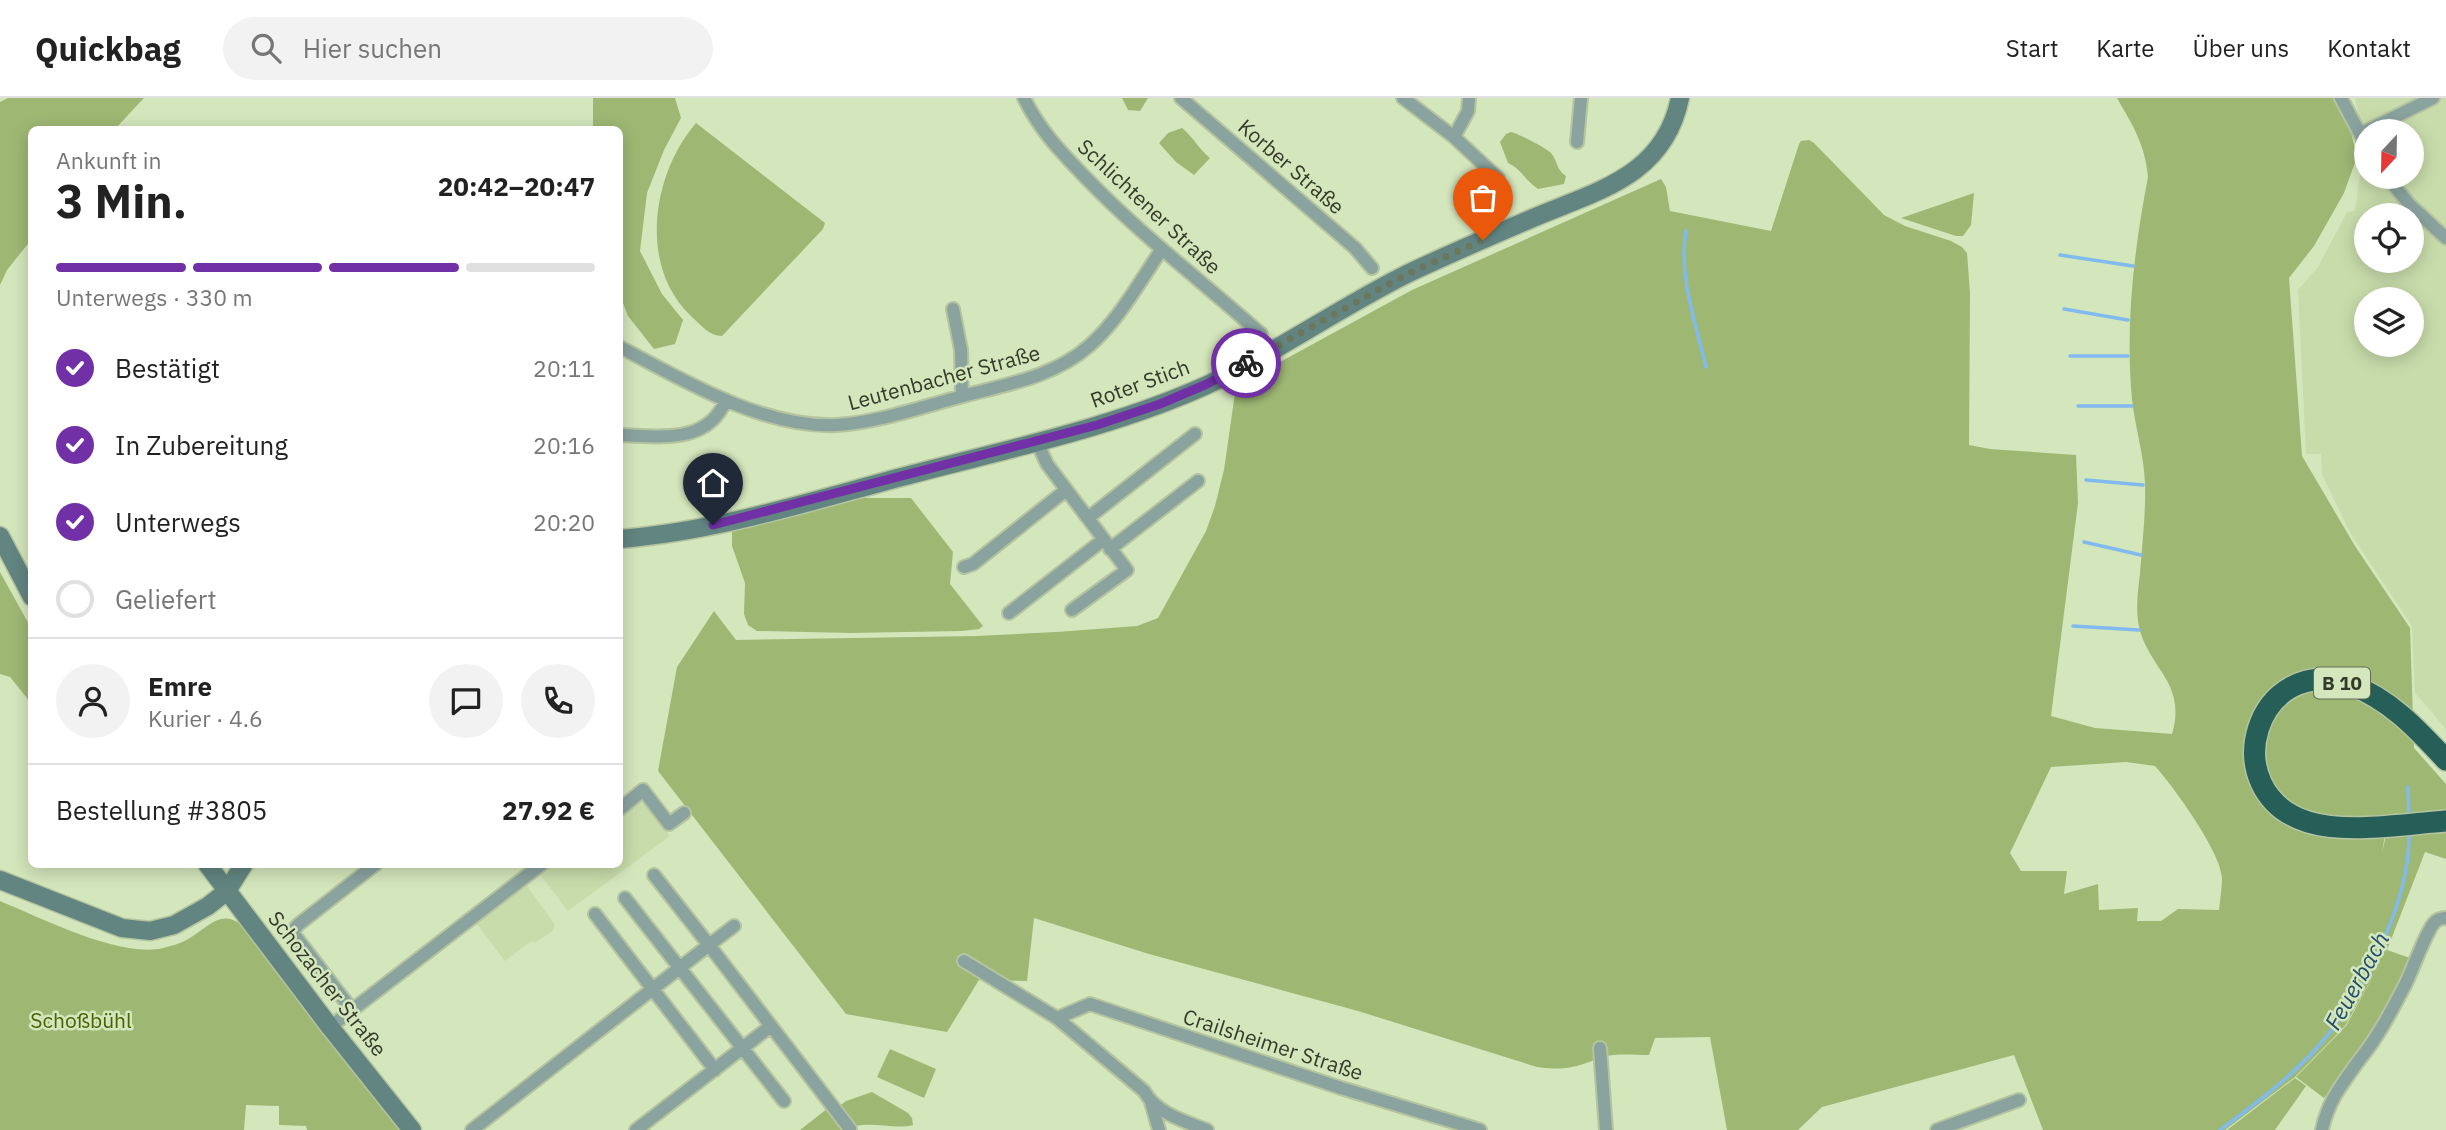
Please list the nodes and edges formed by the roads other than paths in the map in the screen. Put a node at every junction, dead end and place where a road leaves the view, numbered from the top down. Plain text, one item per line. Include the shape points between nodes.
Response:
1 (1024, 98) edge
2 (1181, 98) edge
3 (1404, 98) edge
4 (1469, 98) edge
5 (1581, 98) edge
6 (1680, 98) edge
7 (2341, 98) edge
8 (2433, 98) edge
9 (2397, 119) edge
10 (2354, 122) edge
11 (1454, 137) junction
12 (1577, 142) dead end
13 (1498, 178) dead end
14 (2396, 189) edge
15 (2446, 238) edge
16 (1162, 248) junction
17 (1372, 268) dead end
18 (953, 309) dead end
19 (1261, 334) dead end
20 (623, 348) edge
21 (962, 396) junction
22 (726, 400) junction
23 (1195, 434) dead end
24 (623, 435) edge
25 (1037, 442) junction
26 (1198, 481) dead end
27 (1066, 490) junction
28 (1088, 518) junction
29 (0, 536) edge
30 (623, 538) edge
31 (1107, 545) junction
32 (964, 567) dead end
33 (28, 589) edge
34 (1073, 610) dead end
35 (1009, 612) dead end
36 (2446, 760) edge
37 (623, 807) edge
38 (684, 813) dead end
39 (2446, 821) edge
40 (210, 868) edge
41 (242, 868) edge
42 (371, 868) edge
43 (537, 868) edge
44 (654, 875) dead end
45 (0, 880) edge
46 (227, 891) junction
47 (625, 898) dead end
48 (595, 914) dead end
49 (2443, 919) edge
50 (734, 926) dead end
51 (709, 945) junction
52 (964, 961) dead end
53 (680, 968) junction
54 (655, 990) junction
55 (352, 1010) junction
56 (1057, 1018) junction
57 (771, 1026) junction
58 (330, 1027) junction
59 (743, 1048) junction
60 (1600, 1048) dead end
61 (715, 1070) junction
62 (2020, 1100) dead end
63 (784, 1101) dead end
64 (1151, 1102) junction
65 (850, 1129) edge
66 (412, 1130) edge
67 (472, 1130) edge
68 (636, 1130) edge
69 (1159, 1130) edge
70 (1207, 1130) edge
71 (1479, 1130) edge
72 (1606, 1130) edge
73 (1937, 1130) edge
74 (2322, 1130) edge

1 - 16 street, Schlichtener Straße via 1052,144
2 - 17 street, Korber Straße via 1355,248
3 - 11 street
4 - 11 street via 1468,111
5 - 12 street
6 - 25 street, Roter Stich via 1668,133 1640,166 1618,183 1407,274 1207,384 1160,404
7 - 10 street
8 - 9 street
11 - 13 street
14 - 15 street
16 - 19 street, Schlichtener Straße
16 - 21 street, Leutenbacher Straße via 1105,330 1075,357 1044,373
18 - 21 street via 961,350
20 - 22 street, Leutenbacher Straße
21 - 22 street, Leutenbacher Straße via 872,420 834,425 779,419
22 - 24 street via 714,420 693,433
23 - 28 street
25 - 27 street
25 - 30 street, Roter Stich via 723,523
26 - 31 street
27 - 28 street
27 - 32 street
28 - 31 street
29 - 33 street
31 - 34 street via 1127,570
31 - 35 street
36 - 39 highway, B 10 via 2408,721 2378,699 2351,685 2321,680 2293,687 2277,697 2260,722 2254,748 2259,778 2269,796 2308,822 2352,828
37 - 38 street via 643,790 669,824
40 - 46 street, Schozacher Straße
41 - 46 street
42 - 55 street via 292,932
43 - 55 street
44 - 51 street
45 - 46 street via 139,931 185,920
46 - 58 street, Schozacher Straße
47 - 53 street
48 - 54 street
49 - 74 street via 2432,926 2394,1007 2340,1083
50 - 51 street
51 - 53 street
51 - 57 street
52 - 56 street
53 - 54 street
53 - 59 street
54 - 61 street
54 - 67 street
55 - 58 street
56 - 64 street via 1144,1091
56 - 71 street, Crailsheimer Straße via 1090,1004
57 - 59 street
57 - 65 street
58 - 66 street, Schozacher Straße
59 - 61 street
59 - 63 street
60 - 72 street
61 - 68 street
62 - 73 street
64 - 69 street
64 - 70 street

